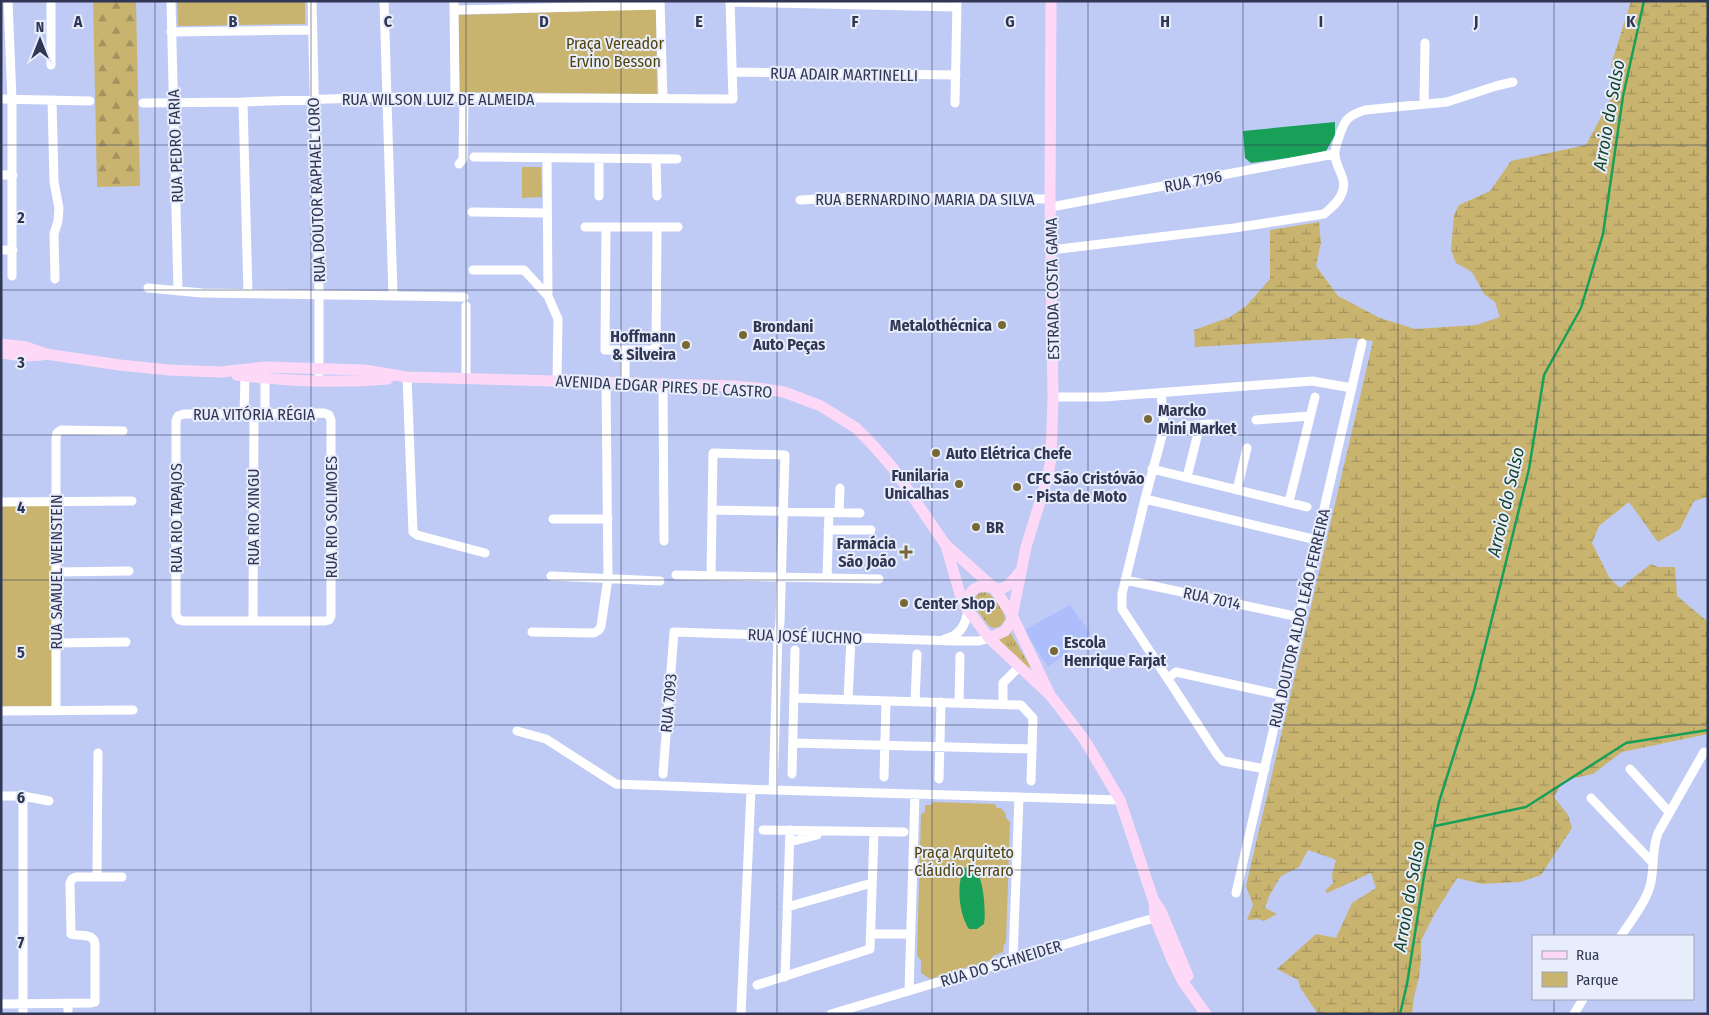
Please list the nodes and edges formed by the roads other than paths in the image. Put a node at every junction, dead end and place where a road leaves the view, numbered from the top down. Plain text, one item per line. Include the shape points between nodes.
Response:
1 (8, 1) edge
2 (51, 1) edge
3 (171, 1) edge
4 (312, 1) edge
5 (384, 1) edge
6 (1051, 1) edge
7 (730, 2) edge
8 (660, 3) edge
9 (957, 4) edge
10 (454, 6) edge
11 (312, 30) junction
12 (171, 32) junction
13 (1425, 43) dead end
14 (51, 64) dead end
15 (732, 72) junction
16 (956, 75) junction
17 (1514, 82) dead end
18 (387, 97) junction
19 (460, 98) junction
20 (663, 98) junction
21 (1, 99) edge
22 (12, 99) junction
23 (52, 100) junction
24 (314, 100) junction
25 (90, 101) dead end
26 (173, 102) junction
27 (243, 102) junction
28 (143, 103) dead end
29 (955, 103) dead end
30 (1424, 104) junction
31 (1334, 154) junction
32 (474, 157) dead end
33 (547, 158) junction
34 (599, 158) junction
35 (656, 159) junction
36 (677, 159) dead end
37 (459, 164) dead end
38 (1, 175) edge
39 (13, 175) junction
40 (599, 196) dead end
41 (656, 196) dead end
42 (800, 200) dead end
43 (1051, 203) junction
44 (472, 212) dead end
45 (548, 212) junction
46 (585, 227) dead end
47 (606, 227) junction
48 (657, 227) junction
49 (678, 228) dead end
50 (1, 250) edge
51 (13, 250) junction
52 (1051, 250) junction
53 (473, 270) dead end
54 (12, 276) dead end
55 (55, 279) dead end
56 (148, 288) dead end
57 (178, 291) junction
58 (248, 294) junction
59 (319, 294) junction
60 (392, 295) junction
61 (548, 296) junction
62 (1362, 343) dead end
63 (1, 344) edge
64 (625, 350) junction
65 (1, 353) edge
66 (46, 354) junction
67 (220, 372) junction
68 (319, 374) junction
69 (245, 376) junction
70 (407, 377) junction
71 (265, 378) junction
72 (466, 379) junction
73 (557, 380) junction
74 (606, 382) junction
75 (625, 382) junction
76 (663, 383) junction
77 (1352, 388) junction
78 (1161, 393) junction
79 (1315, 396) dead end
80 (1053, 398) junction
81 (249, 414) junction
82 (265, 414) junction
83 (329, 415) joint
84 (178, 416) joint
85 (1310, 416) junction
86 (1256, 420) dead end
87 (1211, 424) dead end
88 (1200, 425) junction
89 (1181, 426) dead end
90 (123, 431) dead end
91 (1247, 448) dead end
92 (1152, 468) junction
93 (1187, 477) junction
94 (840, 488) dead end
95 (1237, 490) junction
96 (1144, 498) junction
97 (132, 501) dead end
98 (1, 502) edge
99 (56, 502) junction
100 (1289, 502) junction
101 (1307, 507) dead end
102 (712, 510) junction
103 (783, 512) junction
104 (829, 513) junction
105 (839, 513) junction
106 (860, 513) dead end
107 (553, 519) dead end
108 (608, 519) junction
109 (828, 530) junction
110 (871, 530) dead end
111 (1317, 540) junction
112 (664, 541) dead end
113 (945, 544) junction
114 (485, 554) dead end
115 (56, 572) junction
116 (129, 572) dead end
117 (1020, 572) junction
118 (676, 575) dead end
119 (551, 576) dead end
120 (711, 576) junction
121 (781, 577) junction
122 (608, 578) junction
123 (827, 578) junction
124 (879, 579) dead end
125 (660, 580) dead end
126 (1125, 580) junction
127 (994, 588) junction
128 (968, 610) junction
129 (1012, 615) junction
130 (1299, 617) junction
131 (253, 621) junction
132 (532, 632) dead end
133 (674, 632) joint
134 (778, 636) junction
135 (850, 638) junction
136 (989, 638) junction
137 (936, 640) junction
138 (126, 642) dead end
139 (56, 643) junction
140 (795, 650) dead end
141 (917, 654) dead end
142 (960, 656) dead end
143 (1020, 666) junction
144 (1168, 678) junction
145 (1050, 695) junction
146 (1282, 695) junction
147 (794, 698) junction
148 (848, 700) junction
149 (886, 701) junction
150 (915, 702) junction
151 (940, 702) junction
152 (959, 703) junction
153 (1003, 704) junction
154 (133, 710) dead end
155 (1, 711) edge
156 (56, 711) junction
157 (517, 730) dead end
158 (793, 743) junction
159 (885, 746) junction
160 (939, 747) junction
161 (1032, 750) junction
162 (1704, 752) dead end
163 (98, 753) dead end
164 (1265, 769) junction
165 (1630, 769) dead end
166 (662, 774) dead end
167 (792, 774) dead end
168 (884, 777) dead end
169 (939, 779) dead end
170 (1031, 781) dead end
171 (751, 790) junction
172 (773, 790) junction
173 (914, 794) junction
174 (1, 796) edge
175 (23, 796) junction
176 (1019, 797) junction
177 (1591, 798) dead end
178 (1120, 800) junction
179 (49, 801) dead end
180 (1669, 812) junction
181 (763, 830) dead end
182 (790, 830) junction
183 (817, 831) junction
184 (874, 832) junction
185 (904, 832) dead end
186 (790, 842) junction
187 (1652, 862) junction
188 (97, 877) junction
189 (122, 877) dead end
190 (872, 883) junction
191 (1236, 893) dead end
192 (1154, 902) junction
193 (788, 907) junction
194 (1155, 918) junction
195 (1168, 927) junction
196 (871, 934) junction
197 (910, 934) junction
198 (1622, 935) edge
199 (1013, 959) junction
200 (785, 977) junction
201 (757, 986) dead end
202 (909, 991) junction
203 (1196, 999) junction
204 (1582, 1000) edge
205 (1, 1004) edge
206 (23, 1004) junction
207 (68, 1004) junction
208 (23, 1014) edge
209 (68, 1014) edge
210 (741, 1014) edge
211 (832, 1014) edge
212 (1206, 1014) edge
213 (1574, 1014) edge

1 - 22 street
2 - 14 street
3 - 12 street, RUA PEDRO FARIA
4 - 11 street, RUA DOUTOR RAPHAEL LORO
5 - 18 street
6 - 43 main road, ESTRADA COSTA GAMA
7 - 9 street
7 - 15 street
8 - 10 street
8 - 20 street
9 - 16 street
10 - 19 street
11 - 12 street
11 - 24 street, RUA DOUTOR RAPHAEL LORO
12 - 26 street, RUA PEDRO FARIA
13 - 30 street
15 - 16 street, RUA ADAIR MARTINELLI
15 - 20 street, RUA WILSON LUIZ DE ALMEIDA via 732,99
16 - 29 street
17 - 30 street via 1460,98
18 - 19 street, RUA WILSON LUIZ DE ALMEIDA
18 - 24 street, RUA WILSON LUIZ DE ALMEIDA
18 - 60 street
19 - 20 street, RUA WILSON LUIZ DE ALMEIDA
19 - 37 street via 463,159
21 - 22 street
22 - 23 street
22 - 39 street
23 - 25 street
23 - 55 street via 54,182 59,208 54,234
24 - 27 street, RUA WILSON LUIZ DE ALMEIDA
24 - 59 street, RUA DOUTOR RAPHAEL LORO
26 - 27 street, RUA WILSON LUIZ DE ALMEIDA
26 - 28 street, RUA WILSON LUIZ DE ALMEIDA
26 - 57 street, RUA PEDRO FARIA
27 - 58 street
30 - 31 street via 1354,114 1342,127
31 - 43 street, RUA 7196
31 - 52 street via 1344,181 1342,193 1324,214
32 - 33 street
33 - 34 street
33 - 45 street
34 - 35 street
34 - 40 street
35 - 36 street
35 - 41 street
38 - 39 street
39 - 51 street
42 - 43 street, RUA BERNARDINO MARIA DA SILVA via 858,197
43 - 52 main road, ESTRADA COSTA GAMA
44 - 45 street
45 - 61 street
46 - 47 street
47 - 48 street
47 - 64 street via 605,350
48 - 49 street
48 - 64 street via 656,350
50 - 51 street
51 - 54 street
52 - 80 main road, ESTRADA COSTA GAMA
53 - 61 street via 524,270
56 - 57 street
57 - 58 street
58 - 59 street
59 - 60 street
59 - 68 street, RUA DOUTOR RAPHAEL LORO
60 - 72 street via 465,301
61 - 73 street via 558,319
62 - 77 street, RUA DOUTOR ALDO LEÃO FERREIRA
63 - 66 main road, AVENIDA EDGAR PIRES DE CASTRO
64 - 75 street
65 - 66 main road, AVENIDA EDGAR PIRES DE CASTRO
66 - 67 main road, AVENIDA EDGAR PIRES DE CASTRO via 120,365
67 - 68 main road, AVENIDA EDGAR PIRES DE CASTRO via 265,367
67 - 69 main road, AVENIDA EDGAR PIRES DE CASTRO
68 - 70 main road, AVENIDA EDGAR PIRES DE CASTRO via 364,381
68 - 71 main road, AVENIDA EDGAR PIRES DE CASTRO
69 - 71 main road, AVENIDA EDGAR PIRES DE CASTRO
69 - 81 street, RUA RIO XINGU
70 - 72 main road, AVENIDA EDGAR PIRES DE CASTRO
70 - 114 street via 412,532
71 - 82 street
72 - 73 main road, AVENIDA EDGAR PIRES DE CASTRO
73 - 74 main road, AVENIDA EDGAR PIRES DE CASTRO
74 - 75 main road, AVENIDA EDGAR PIRES DE CASTRO
74 - 108 street
75 - 76 main road, AVENIDA EDGAR PIRES DE CASTRO
76 - 112 street
76 - 113 main road, AVENIDA EDGAR PIRES DE CASTRO via 758,388 784,392 821,406 856,428 872,443 894,468
77 - 78 street via 1312,381
77 - 111 street, RUA DOUTOR ALDO LEÃO FERREIRA
78 - 80 street
78 - 92 street via 1164,424
79 - 85 street
80 - 117 main road, ESTRADA COSTA GAMA via 1051,459
81 - 82 street, RUA VITÓRIA RÉGIA
81 - 84 street, RUA VITÓRIA RÉGIA
81 - 131 street, RUA RIO XINGU
82 - 83 street, RUA VITÓRIA RÉGIA
83 - 131 street, RUA RIO SOLIMOES via 331,616 325,621
84 - 131 street, RUA RIO TAPAJOS via 176,615 183,621
85 - 86 street
85 - 100 street
87 - 88 street
88 - 89 street
88 - 93 street
90 - 99 street, RUA SAMUEL WEINSTEIN via 61,430 57,433
91 - 95 street
92 - 93 street
92 - 96 street
93 - 95 street
94 - 105 street
95 - 100 street
96 - 111 street
96 - 126 street
97 - 99 street
98 - 99 street
99 - 115 street, RUA SAMUEL WEINSTEIN
100 - 101 street
102 - 103 street
102 - 103 street via 714,453 767,454 785,455
102 - 120 street
103 - 104 street
103 - 121 street
104 - 105 street
104 - 109 street
105 - 106 street
107 - 108 street
108 - 122 street
109 - 110 street
109 - 123 street
111 - 130 street, RUA DOUTOR ALDO LEÃO FERREIRA
113 - 127 main road, AVENIDA EDGAR PIRES DE CASTRO
113 - 128 main road, AVENIDA EDGAR PIRES DE CASTRO
115 - 116 street
115 - 139 street, RUA SAMUEL WEINSTEIN
117 - 127 main road via 1006,587
117 - 129 main road, ESTRADA COSTA GAMA
118 - 120 street
119 - 122 street
120 - 121 street
121 - 123 street
121 - 134 street
122 - 125 street
122 - 132 street via 599,630 594,633
123 - 124 street
126 - 130 street, RUA 7014
126 - 144 street via 1122,609
127 - 128 main road via 983,586 973,590 967,600
127 - 129 main road, AVENIDA EDGAR PIRES DE CASTRO
128 - 136 main road, AVENIDA EDGAR PIRES DE CASTRO
128 - 137 street, RUA JOSÉ IUCHNO via 966,621 956,634
129 - 136 main road via 1005,631
129 - 145 main road, AVENIDA EDGAR PIRES DE CASTRO
130 - 146 street, RUA DOUTOR ALDO LEÃO FERREIRA
133 - 134 street, RUA JOSÉ IUCHNO
133 - 166 street, RUA 7093
134 - 135 street, RUA JOSÉ IUCHNO
134 - 172 street
135 - 137 street, RUA JOSÉ IUCHNO
135 - 148 street
136 - 137 street, RUA JOSÉ IUCHNO
136 - 143 main road, AVENIDA EDGAR PIRES DE CASTRO
138 - 139 street
139 - 156 street, RUA SAMUEL WEINSTEIN
140 - 147 street
141 - 150 street
142 - 152 street
143 - 145 main road, AVENIDA EDGAR PIRES DE CASTRO
143 - 153 street via 1004,683
144 - 146 street via 1176,672
144 - 164 street via 1223,760
145 - 178 main road, AVENIDA EDGAR PIRES DE CASTRO via 1084,739
146 - 164 street, RUA DOUTOR ALDO LEÃO FERREIRA
147 - 148 street
147 - 158 street
148 - 149 street
149 - 150 street
149 - 159 street
150 - 151 street
151 - 152 street
151 - 160 street
152 - 153 street
153 - 161 street via 1021,705 1033,718
154 - 156 street
155 - 156 street
157 - 171 street via 546,739 616,784
158 - 159 street
158 - 167 street
159 - 160 street
159 - 168 street
160 - 161 street
160 - 169 street
161 - 170 street
162 - 180 street
163 - 188 street
164 - 191 street, RUA DOUTOR ALDO LEÃO FERREIRA
165 - 180 street
171 - 172 street
171 - 210 street
172 - 173 street
173 - 176 street
173 - 197 street
174 - 175 street
175 - 179 street
175 - 206 street
176 - 178 street
176 - 199 street
177 - 187 street
178 - 192 main road, AVENIDA EDGAR PIRES DE CASTRO
180 - 187 street via 1653,845
181 - 182 street
182 - 183 street
182 - 186 street
183 - 184 street
183 - 186 street via 817,835
184 - 185 street
184 - 190 street
186 - 193 street
187 - 198 street via 1648,892
188 - 189 street
188 - 207 street via 76,877 70,883 71,934 91,936 95,944 94,1002
190 - 193 street
190 - 196 street
192 - 194 main road, AVENIDA EDGAR PIRES DE CASTRO
192 - 195 main road, AVENIDA EDGAR PIRES DE CASTRO
193 - 200 street
194 - 195 street
194 - 199 street, RUA DO SCHNEIDER
194 - 203 main road, AVENIDA EDGAR PIRES DE CASTRO via 1172,960
195 - 203 main road, AVENIDA EDGAR PIRES DE CASTRO
196 - 197 street
196 - 200 street via 870,949
197 - 202 street
199 - 202 street, RUA DO SCHNEIDER
200 - 201 street
202 - 211 street, RUA DO SCHNEIDER
203 - 212 main road, AVENIDA EDGAR PIRES DE CASTRO
204 - 213 street
205 - 206 street
206 - 207 street
206 - 208 street
207 - 209 street

